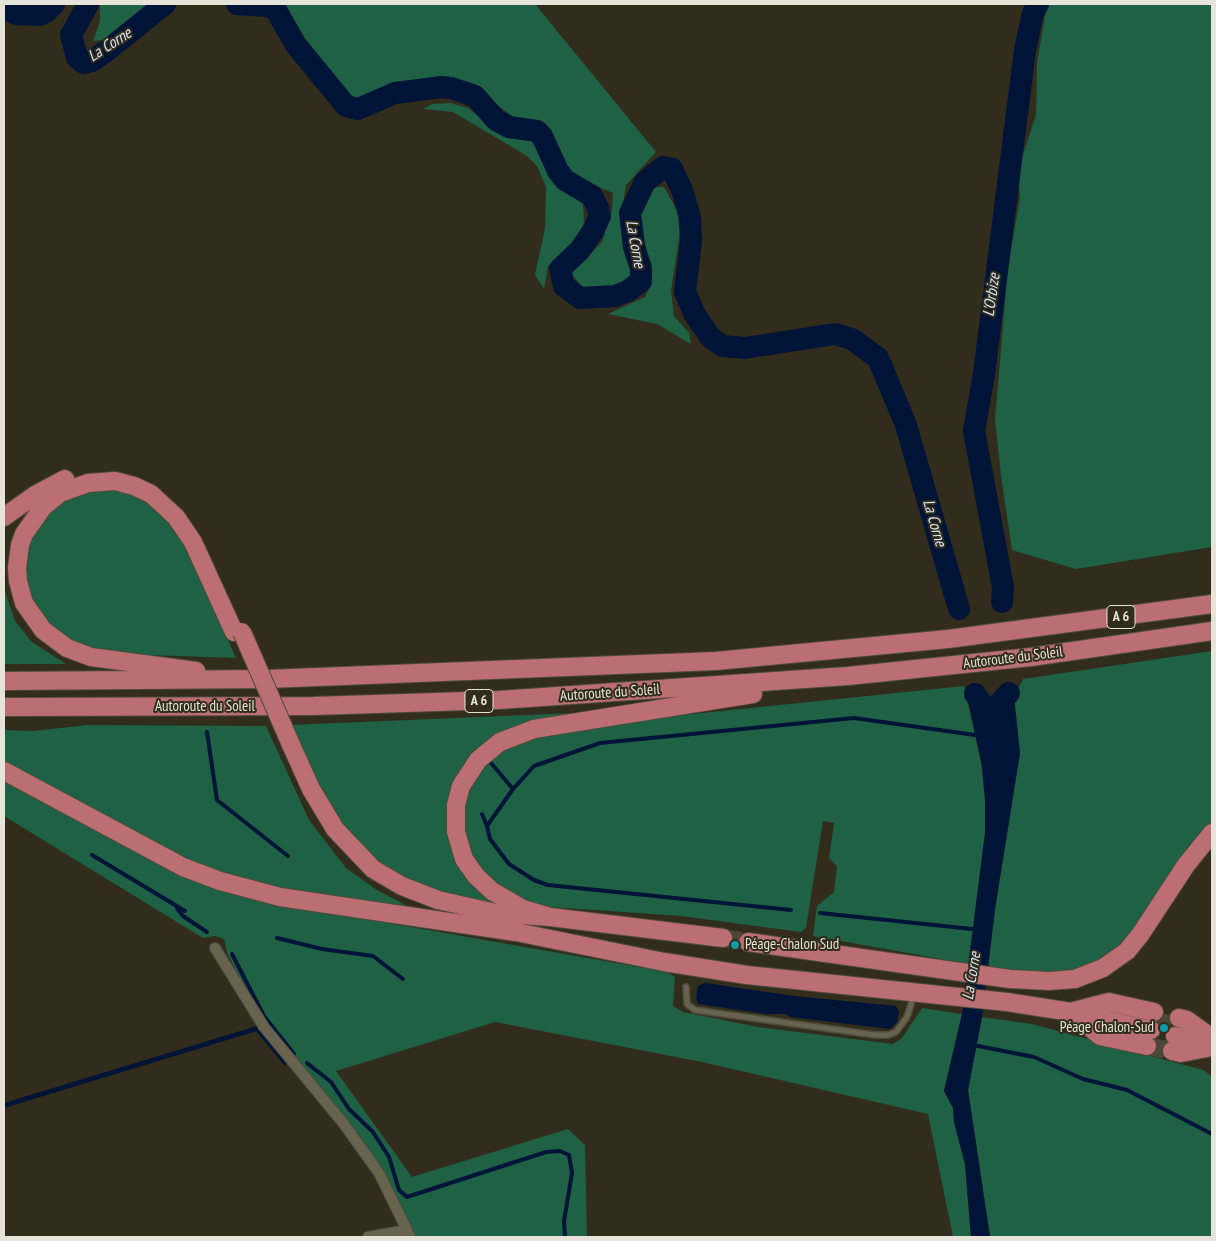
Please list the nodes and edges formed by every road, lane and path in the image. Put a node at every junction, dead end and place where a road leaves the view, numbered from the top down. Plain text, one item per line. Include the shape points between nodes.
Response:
1 (4, 517) edge
2 (1212, 604) edge
3 (1212, 631) edge
4 (238, 632) junction
5 (867, 674) junction
6 (268, 679) junction
7 (4, 681) edge
8 (4, 707) edge
9 (287, 747) junction
10 (4, 771) edge
11 (1212, 833) edge
12 (550, 916) junction
13 (516, 932) junction
14 (723, 938) tunnel mouth
15 (748, 942) tunnel mouth
16 (215, 948) dead end
17 (686, 987) dead end
18 (915, 991) junction
19 (1150, 1029) tunnel mouth
20 (1175, 1035) tunnel mouth
21 (1212, 1043) edge
22 (409, 1234) edge
23 (368, 1237) edge

1 - 4 highway via 35,494 74,476 107,471 128,474 150,483 178,505 194,527
2 - 6 highway, Autoroute du Soleil / A 6 via 948,640 716,661
3 - 5 highway, Autoroute du Soleil / A 6 via 1031,657
4 - 6 highway via 185,529 167,507 143,489 115,481 77,485 51,499 29,525 18,556 18,582 29,613 56,642 79,653 106,659
4 - 9 highway
5 - 8 highway, Autoroute du Soleil / A 6 via 499,700 312,706
5 - 12 highway via 540,728 492,748 471,769 458,796 455,823 460,851 470,868 492,891 523,909
6 - 7 highway, Autoroute du Soleil / A 6
9 - 12 highway via 335,829 363,860 386,878 418,893 462,907 496,913
9 - 13 highway via 293,772 323,827 350,859 374,880 412,899
10 - 13 highway via 159,855 220,881 280,897
11 - 15 highway via 1186,865 1140,935 1115,961 1075,979 1010,979
12 - 14 highway
13 - 18 highway via 747,975
16 - 22 street via 264,1027 380,1173
17 - 18 lane via 687,1004 695,1010 888,1035 902,1026
18 - 19 highway via 1071,1012
20 - 21 highway
22 - 23 street

